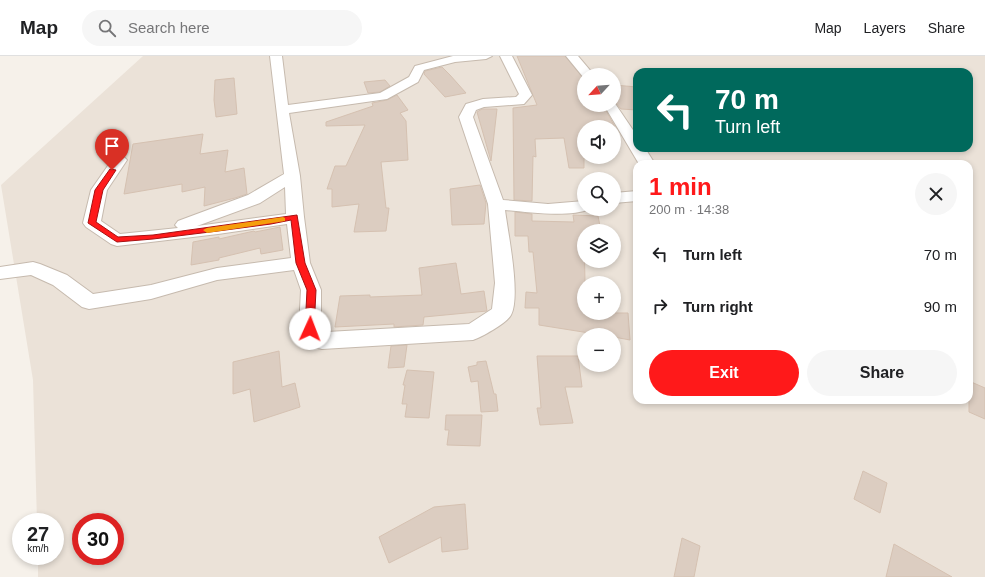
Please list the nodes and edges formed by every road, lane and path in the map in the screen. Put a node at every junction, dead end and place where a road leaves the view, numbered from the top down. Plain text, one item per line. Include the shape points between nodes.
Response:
1 (276, 56) edge
2 (486, 56) edge
3 (506, 56) edge
4 (572, 56) edge
5 (582, 68) edge
6 (282, 110) junction
7 (615, 112) edge
8 (633, 140) edge
9 (119, 160) dead end
10 (292, 176) junction
11 (633, 196) edge
12 (621, 197) edge
13 (496, 204) junction
14 (577, 207) edge
15 (295, 217) junction
16 (153, 237) junction
17 (301, 263) junction
18 (0, 273) edge

1 - 6 street
2 - 6 street via 455,59 419,68 414,80 383,96
3 - 13 street via 526,95 520,101 483,103 471,107 466,117
4 - 5 street
6 - 10 street
7 - 8 street
9 - 16 street via 99,190 92,223 117,240
10 - 15 street
10 - 16 street via 254,199
11 - 12 street
13 - 14 street via 548,209
13 - 17 street via 505,283 502,313 473,332 322,341 310,329 311,290
15 - 16 street
15 - 17 street
17 - 18 street via 218,274 151,292 89,302 60,280 33,268

